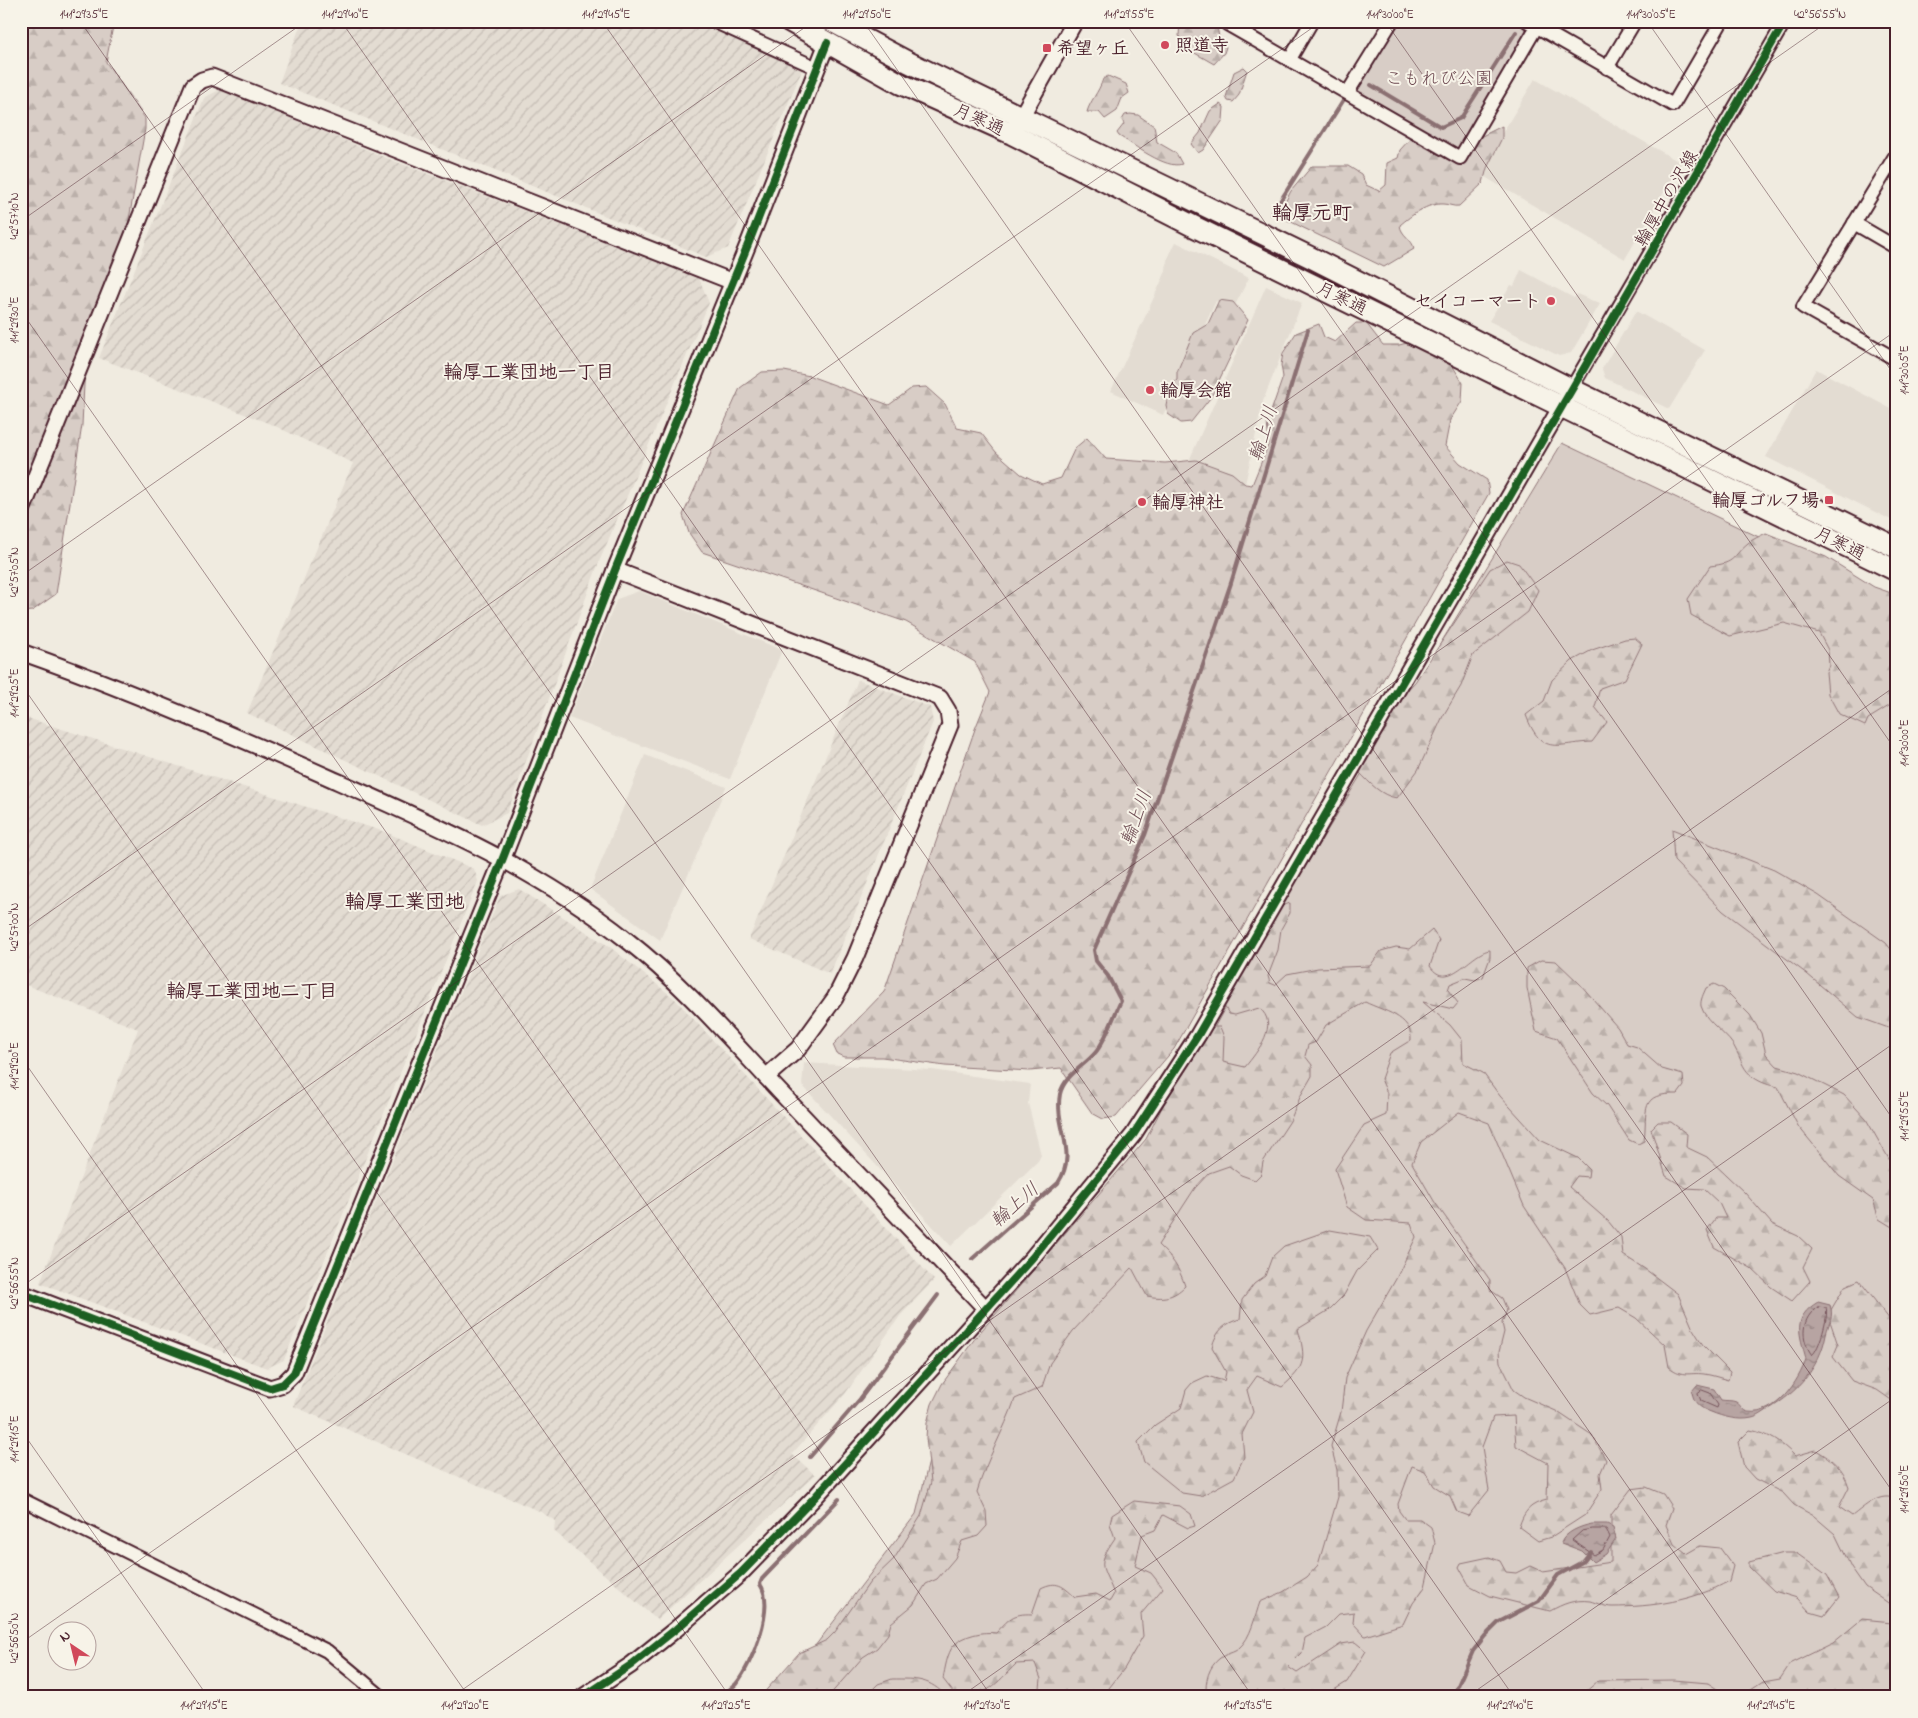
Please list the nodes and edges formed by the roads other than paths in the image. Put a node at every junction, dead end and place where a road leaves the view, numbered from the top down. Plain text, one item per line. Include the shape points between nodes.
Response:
1 (713, 21) edge
2 (789, 21) edge
3 (831, 21) edge
4 (1075, 21) edge
5 (1228, 21) edge
6 (1312, 21) edge
7 (1392, 21) edge
8 (1635, 21) edge
9 (1722, 21) edge
10 (1785, 21) edge
11 (1535, 23) edge
12 (827, 43) junction
13 (1290, 59) junction
14 (817, 68) junction
15 (1607, 68) junction
16 (1348, 92) junction
17 (1016, 125) junction
18 (1897, 153) edge
19 (1854, 224) junction
20 (1897, 248) edge
21 (733, 282) junction
22 (1897, 360) edge
23 (1571, 389) junction
24 (1560, 407) junction
25 (21, 513) edge
26 (1897, 548) edge
27 (615, 570) junction
28 (1897, 571) edge
29 (21, 652) edge
30 (503, 858) junction
31 (766, 1077) junction
32 (21, 1293) edge
33 (985, 1308) junction
34 (21, 1499) edge
35 (382, 1697) edge
36 (583, 1697) edge

1 - 14 street
2 - 12 highway, 月寒通
3 - 17 highway, 月寒通
4 - 17 street
5 - 13 street via 1227,24
6 - 13 street
7 - 16 street
8 - 15 street
9 - 15 street via 1673,105
10 - 23 street, 輪厚中の沢線
11 - 15 street
11 - 16 street via 1460,158
12 - 14 street
12 - 17 highway, 月寒通 via 900,84
13 - 16 street
14 - 21 street
17 - 23 highway, 月寒通 via 1310,257
17 - 24 highway, 月寒通
18 - 19 street
19 - 20 street
19 - 22 street via 1803,307
21 - 25 street via 212,77 202,80 193,86
21 - 27 street
23 - 24 street
23 - 26 highway, 月寒通
24 - 28 highway, 月寒通
24 - 33 street via 1198,1035 1133,1135 1032,1258
27 - 30 street
27 - 31 street via 940,698 948,711 950,725 855,958 834,998 798,1049
29 - 30 street via 260,746
30 - 31 street via 628,941 686,993
30 - 32 street via 294,1373 283,1384 270,1388
31 - 33 street
33 - 36 street via 815,1497 740,1573 631,1665
34 - 35 street via 327,1651

